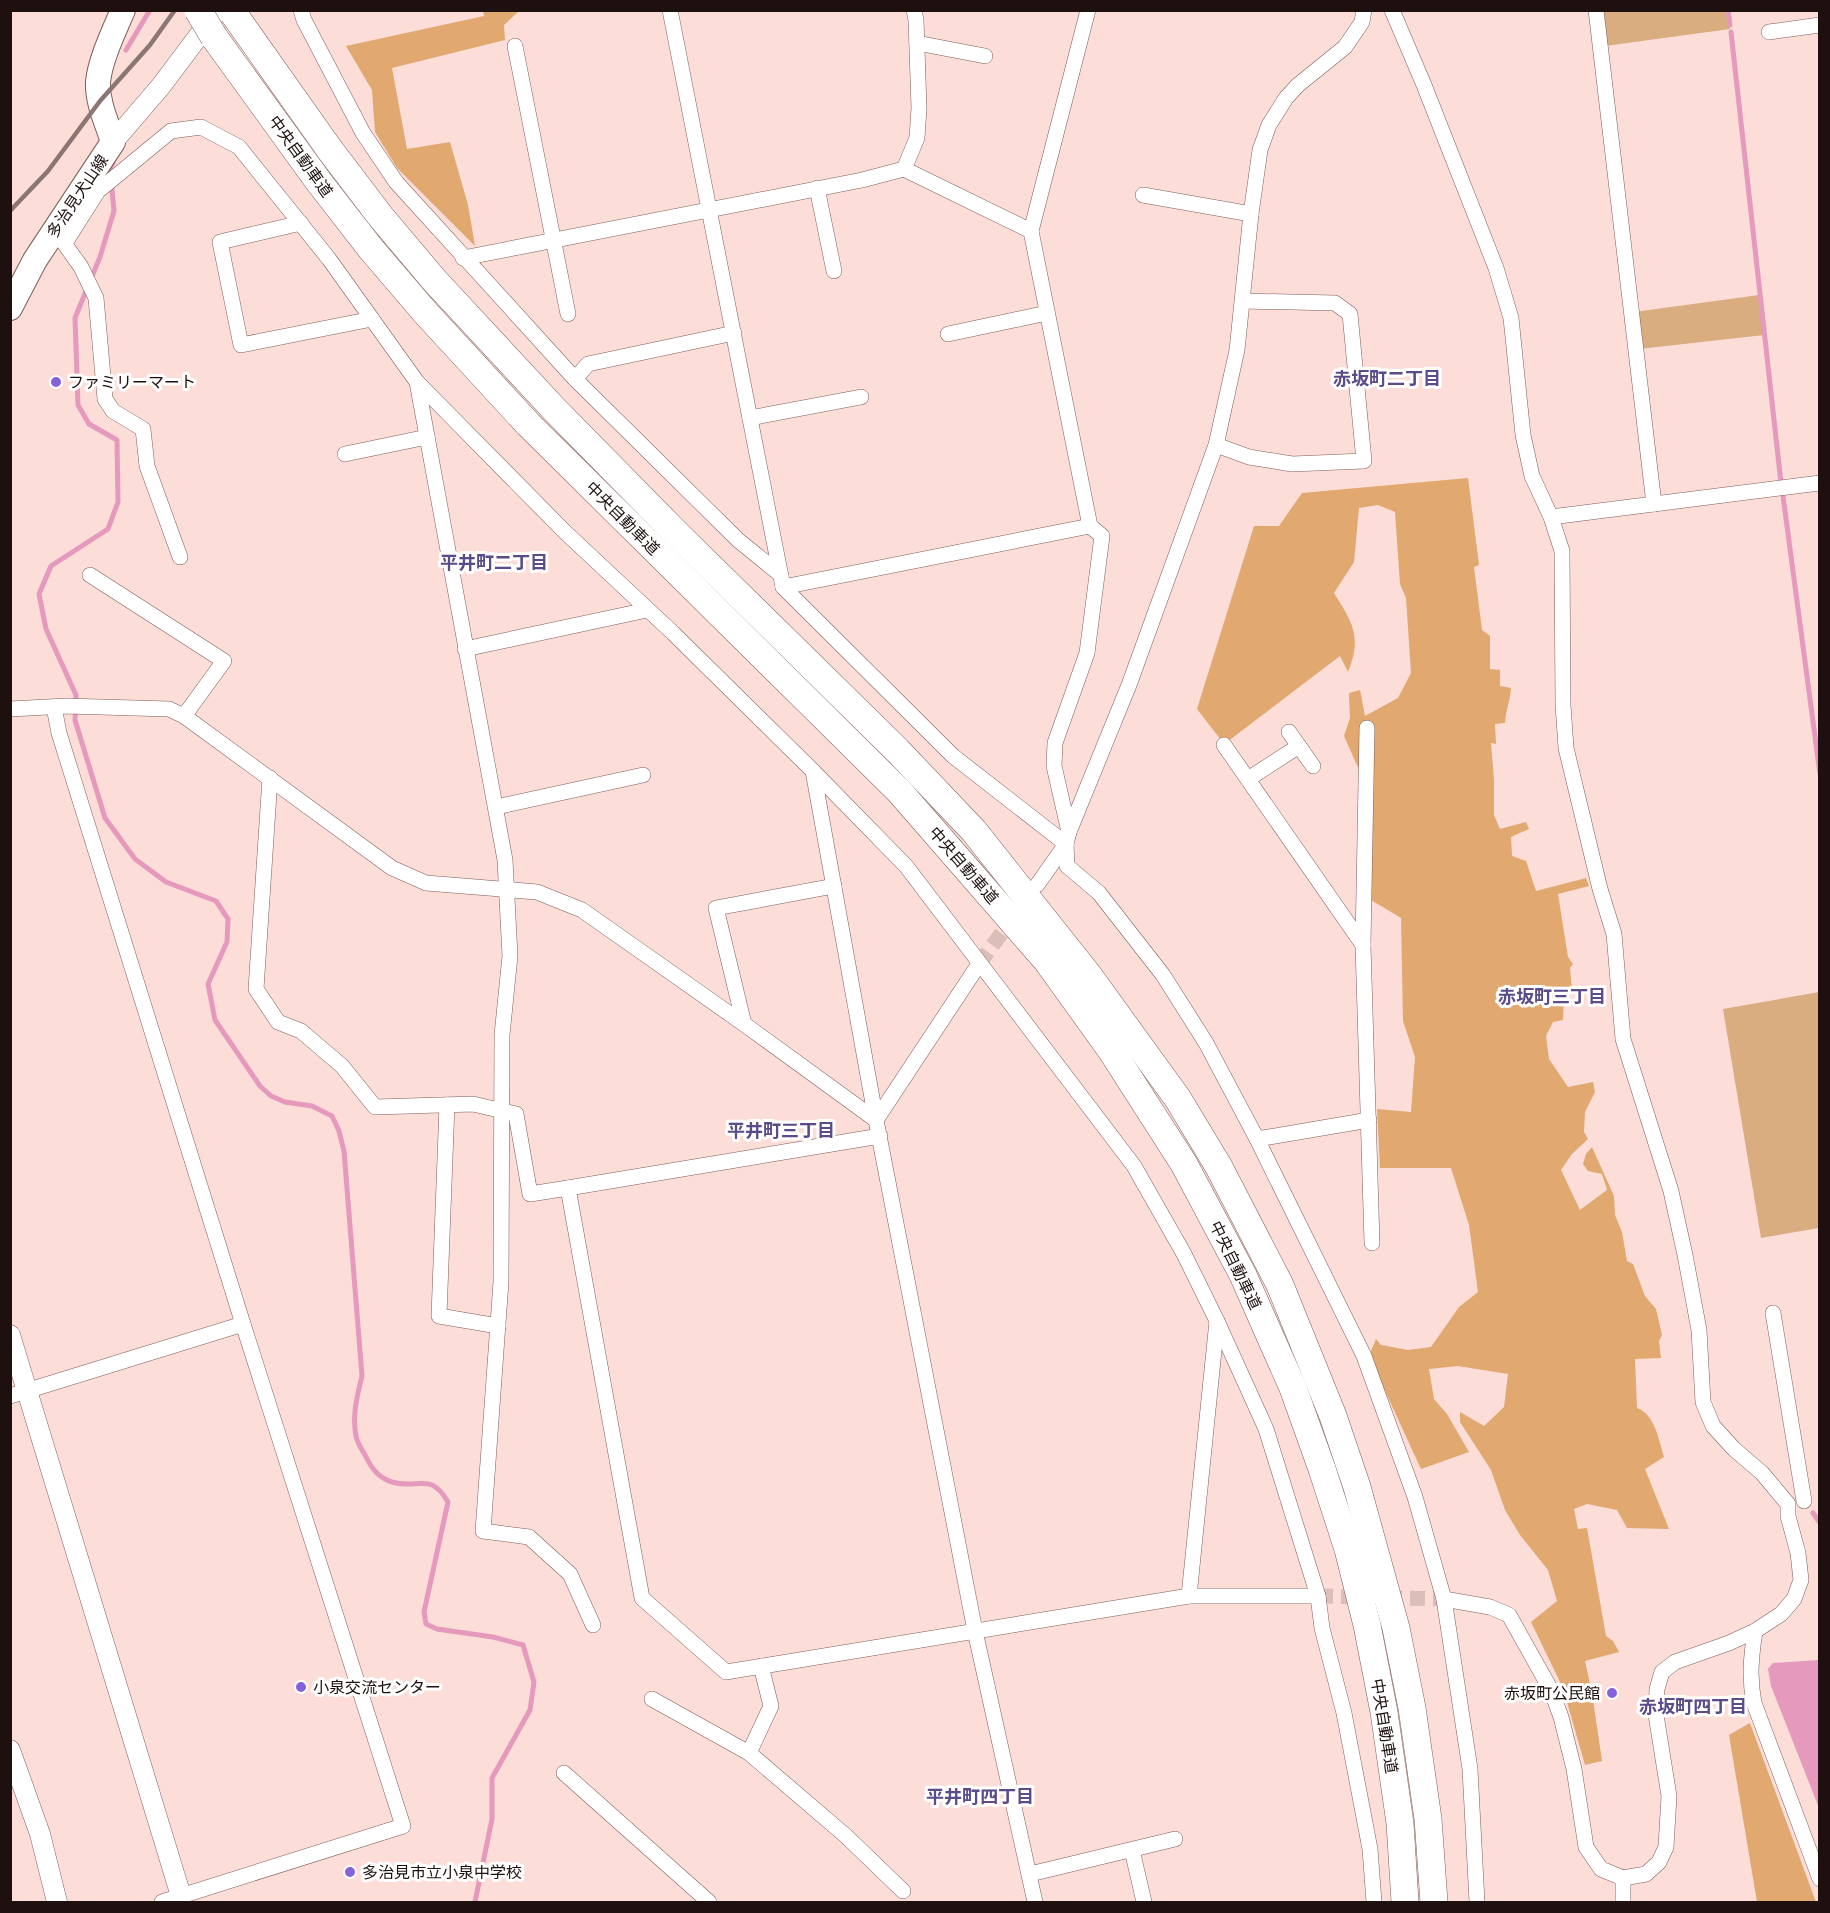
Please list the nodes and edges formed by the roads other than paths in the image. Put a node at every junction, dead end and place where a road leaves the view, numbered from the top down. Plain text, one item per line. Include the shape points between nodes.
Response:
1 (123, 10) edge
2 (198, 10) edge
3 (301, 10) edge
4 (670, 10) edge
5 (914, 10) edge
6 (1088, 10) edge
7 (1364, 10) edge
8 (1392, 10) edge
9 (1596, 10) edge
10 (224, 18) edge
11 (1820, 25) edge
12 (1769, 32) dead end
13 (917, 43) junction
14 (515, 46) dead end
15 (985, 56) dead end
16 (113, 142) junction
17 (904, 169) junction
18 (817, 188) junction
19 (1143, 195) dead end
20 (710, 209) junction
21 (1251, 214) junction
22 (301, 223) junction
23 (1031, 231) junction
24 (60, 237) junction
25 (554, 241) junction
26 (463, 258) junction
27 (834, 271) dead end
28 (1243, 302) junction
29 (10, 308) edge
30 (1047, 313) junction
31 (568, 314) dead end
32 (372, 319) junction
33 (734, 333) junction
34 (948, 334) dead end
35 (575, 379) junction
36 (417, 382) junction
37 (861, 397) dead end
38 (750, 418) junction
39 (427, 437) junction
40 (1216, 445) junction
41 (345, 454) dead end
42 (1820, 483) edge
43 (1654, 504) junction
44 (1551, 517) junction
45 (1090, 526) junction
46 (180, 556) dead end
47 (90, 575) dead end
48 (782, 581) junction
49 (648, 610) junction
50 (465, 649) junction
51 (60, 706) junction
52 (10, 710) edge
53 (184, 716) junction
54 (1367, 728) dead end
55 (1288, 732) dead end
56 (1224, 745) dead end
57 (1299, 746) junction
58 (1313, 766) dead end
59 (813, 771) junction
60 (643, 775) dead end
61 (270, 778) junction
62 (1248, 779) junction
63 (496, 807) junction
64 (1068, 838) junction
65 (1036, 885) dead end
66 (834, 886) junction
67 (506, 890) junction
68 (1363, 945) junction
69 (979, 964) junction
70 (744, 1024) junction
71 (447, 1105) junction
72 (503, 1110) junction
73 (876, 1120) junction
74 (1369, 1120) junction
75 (880, 1136) junction
76 (1257, 1139) junction
77 (568, 1188) junction
78 (1372, 1243) dead end
79 (1773, 1312) dead end
80 (1217, 1321) junction
81 (243, 1324) junction
82 (498, 1326) junction
83 (10, 1335) edge
84 (19, 1394) edge
85 (1812, 1499) edge
86 (1788, 1504) junction
87 (1189, 1596) junction
88 (1318, 1596) junction
89 (1444, 1599) junction
90 (594, 1625) dead end
91 (975, 1631) junction
92 (1755, 1631) junction
93 (761, 1666) junction
94 (652, 1699) dead end
95 (10, 1750) edge
96 (749, 1753) junction
97 (564, 1773) dead end
98 (1175, 1839) dead end
99 (1132, 1850) junction
100 (1030, 1874) junction
101 (1623, 1878) junction
102 (1820, 1880) edge
103 (903, 1891) dead end
104 (181, 1896) junction
105 (57, 1902) edge
106 (162, 1902) edge
107 (709, 1902) edge
108 (1035, 1902) edge
109 (1144, 1902) edge
110 (1374, 1902) edge
111 (1405, 1902) edge
112 (1434, 1902) edge
113 (1477, 1902) edge
114 (1623, 1902) edge

1 - 16 main road, 多治見犬山線 via 98,82
2 - 10 highway, 中央自動車道, bridge
3 - 26 street via 363,134 396,182
4 - 20 street
5 - 13 street
6 - 23 street
7 - 21 street via 1362,22 1345,47 1298,85 1269,125 1260,150
8 - 44 street via 1496,268 1511,318 1523,435 1532,476
9 - 43 street
10 - 16 street
10 - 111 highway, 中央自動車道 via 326,190 371,249 528,424 900,791 1047,961 1111,1050 1184,1164 1243,1275 1293,1388 1348,1549 1384,1712 1400,1823
10 - 112 highway, 中央自動車道 via 435,281 554,409 974,831 1134,1035 1178,1099 1219,1167 1280,1285 1357,1487 1396,1628 1412,1708 1428,1819
11 - 12 street
13 - 15 street
13 - 17 street via 917,138
14 - 25 street
16 - 24 main road, 多治見犬山線
17 - 18 street
17 - 23 street
18 - 20 street
18 - 27 street
19 - 21 street
20 - 25 street
20 - 33 street
21 - 28 street
22 - 24 street via 239,147 201,128 171,131 98,191
22 - 32 street
22 - 32 street via 220,242 241,345
23 - 30 street
24 - 29 main road, 多治見犬山線 via 34,260
24 - 46 street via 96,298 105,399 112,411 143,429 147,466
25 - 26 street
25 - 31 street
26 - 35 street
28 - 40 street via 1237,350
28 - 40 street via 1335,303 1350,314 1364,461 1292,464 1249,457
30 - 34 street
30 - 45 street
32 - 36 street
33 - 35 street via 588,364
33 - 38 street
35 - 48 street
36 - 39 street
36 - 49 street
37 - 38 street
38 - 48 street
39 - 41 street
39 - 50 street
40 - 64 street via 1129,685
42 - 43 street
43 - 44 street
44 - 86 street via 1562,551 1566,748 1614,933 1623,1039 1671,1191 1699,1330 1704,1402 1713,1426
45 - 48 street
45 - 64 street via 1102,536 1087,653 1054,743 1054,766
47 - 53 street via 224,661
48 - 64 street via 953,756
49 - 50 street
49 - 59 street
50 - 63 street
51 - 52 street
51 - 53 street via 169,709
51 - 81 street via 59,733
53 - 61 street
54 - 68 street
55 - 57 street
56 - 62 street
57 - 58 street
57 - 62 street
59 - 66 street
59 - 69 street via 906,866
60 - 63 street
61 - 67 street via 392,868 426,883
61 - 71 street via 256,989 278,1022 301,1031 342,1066 375,1107
62 - 68 street
63 - 67 street
64 - 65 street
64 - 76 street via 1067,866 1099,892 1163,975 1206,1043
66 - 70 street via 716,908
66 - 73 street
67 - 70 street via 537,892 582,910
67 - 72 street via 510,956 502,1035
68 - 74 street
69 - 73 street
69 - 80 street via 1134,1166
70 - 73 street
71 - 72 street via 473,1104
71 - 82 street via 439,1316
72 - 77 street via 516,1114 530,1194
72 - 82 street
73 - 75 street
74 - 76 street
74 - 78 street
75 - 77 street
75 - 91 street
76 - 89 street via 1364,1356 1415,1497
77 - 93 street via 642,1598 726,1672
79 - 85 street
80 - 87 street
80 - 88 street via 1266,1429
81 - 84 street
81 - 104 street via 403,1826
82 - 90 street via 483,1531 529,1537 570,1574
83 - 84 street
84 - 104 street
85 - 86 street
86 - 92 street via 1801,1580 1794,1599 1781,1614
87 - 88 street
87 - 91 street
88 - 110 street via 1370,1849
89 - 101 street via 1490,1607 1509,1615 1551,1690 1561,1717 1586,1847 1601,1869
89 - 113 street via 1470,1769
91 - 93 street
91 - 100 street
92 - 101 street via 1675,1662 1662,1672 1656,1715 1669,1796 1666,1847 1659,1862 1646,1874
92 - 102 street via 1750,1680 1754,1703
93 - 96 street via 771,1706
94 - 96 street
95 - 105 street via 40,1834
96 - 103 street
97 - 107 street
98 - 99 street
99 - 100 street
99 - 109 street
100 - 108 street
101 - 114 street
104 - 106 street

